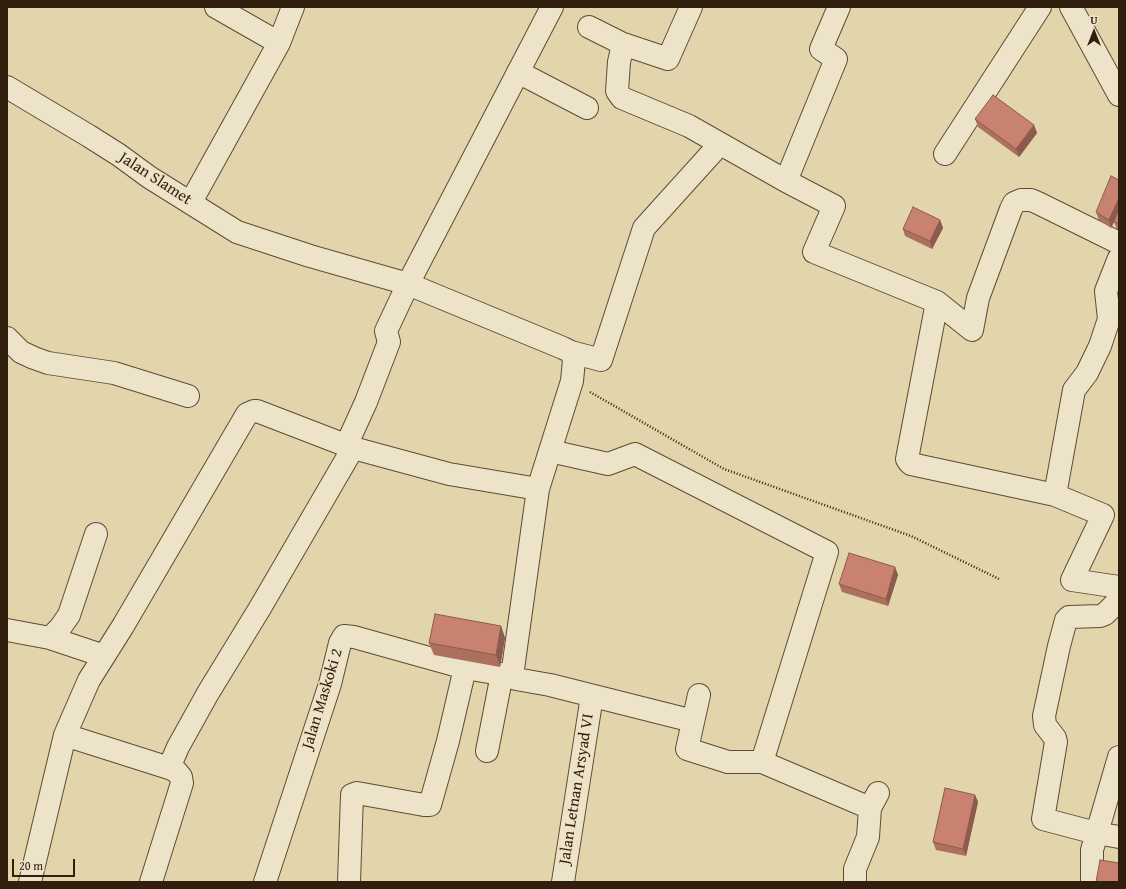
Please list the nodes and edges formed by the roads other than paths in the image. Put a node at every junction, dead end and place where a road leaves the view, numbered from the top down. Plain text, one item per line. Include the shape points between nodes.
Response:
1 (216, 7) edge
2 (293, 7) edge
3 (552, 7) edge
4 (691, 7) edge
5 (839, 7) edge
6 (1040, 7) edge
7 (1071, 7) edge
8 (588, 27) dead end
9 (279, 43) junction
10 (623, 44) junction
11 (518, 72) junction
12 (7, 87) edge
13 (1119, 95) edge
14 (587, 108) dead end
15 (719, 145) junction
16 (945, 154) dead end
17 (786, 181) junction
18 (191, 202) junction
19 (1119, 243) edge
20 (1119, 258) edge
21 (408, 284) junction
22 (937, 302) junction
23 (7, 338) edge
24 (571, 352) junction
25 (188, 396) dead end
26 (349, 447) junction
27 (550, 451) junction
28 (538, 489) junction
29 (1055, 495) junction
30 (96, 534) dead end
31 (1119, 587) edge
32 (1119, 600) edge
33 (7, 630) edge
34 (50, 638) junction
35 (95, 653) junction
36 (465, 668) junction
37 (507, 675) junction
38 (699, 695) dead end
39 (592, 696) junction
40 (693, 721) junction
41 (65, 735) junction
42 (487, 751) dead end
43 (1119, 757) edge
44 (762, 762) junction
45 (169, 768) junction
46 (1096, 833) junction
47 (1119, 837) edge
48 (30, 882) edge
49 (151, 882) edge
50 (265, 882) edge
51 (349, 882) edge
52 (563, 882) edge
53 (855, 882) edge
54 (1092, 882) edge

1 - 9 street
2 - 9 street
3 - 11 street
4 - 10 street via 668,59
5 - 17 street via 821,49 836,60
6 - 16 street
7 - 13 street
8 - 10 street
9 - 18 street
10 - 15 street via 617,87 622,98 689,126
11 - 14 street
11 - 21 street
12 - 18 street, Jalan Slamet
15 - 17 street
15 - 24 street, Jalan Slamet via 644,228 601,360
17 - 22 street via 834,206 814,252
18 - 21 street, Jalan Slamet via 237,232
19 - 22 street via 1032,200 1021,200 1014,203 1010,209 978,298 972,330
20 - 29 street via 1106,291 1109,319 1100,346 1087,373 1074,390
21 - 24 street, Jalan Slamet
21 - 26 street via 386,331 389,342
22 - 29 street via 907,458 909,462
23 - 25 street via 21,352 48,363 114,373
24 - 27 street via 574,360 572,381
26 - 28 street via 449,474
26 - 35 street via 270,415 257,411 247,414 127,620
26 - 45 street via 260,608 208,693
27 - 28 street
27 - 44 street via 608,464 635,454 827,552
28 - 37 street
29 - 31 street via 1103,515 1072,580
30 - 34 street via 69,616
32 - 46 street via 1106,614 1069,616 1066,620 1044,720 1056,742 1043,819
33 - 34 street
34 - 35 street
35 - 41 street via 89,680
36 - 37 street
36 - 50 street, Jalan Maskoki 2 via 344,636
36 - 51 street via 430,804 357,793 352,795
37 - 39 street
37 - 42 street
38 - 40 street
39 - 40 street
39 - 52 street, Jalan Letnan Arsyad VI
40 - 44 street via 687,749 728,762
41 - 45 street
41 - 48 street
43 - 46 street
44 - 53 street via 874,801 868,837 855,869
45 - 49 street via 180,774 182,782
46 - 47 street
46 - 54 street via 1092,850

